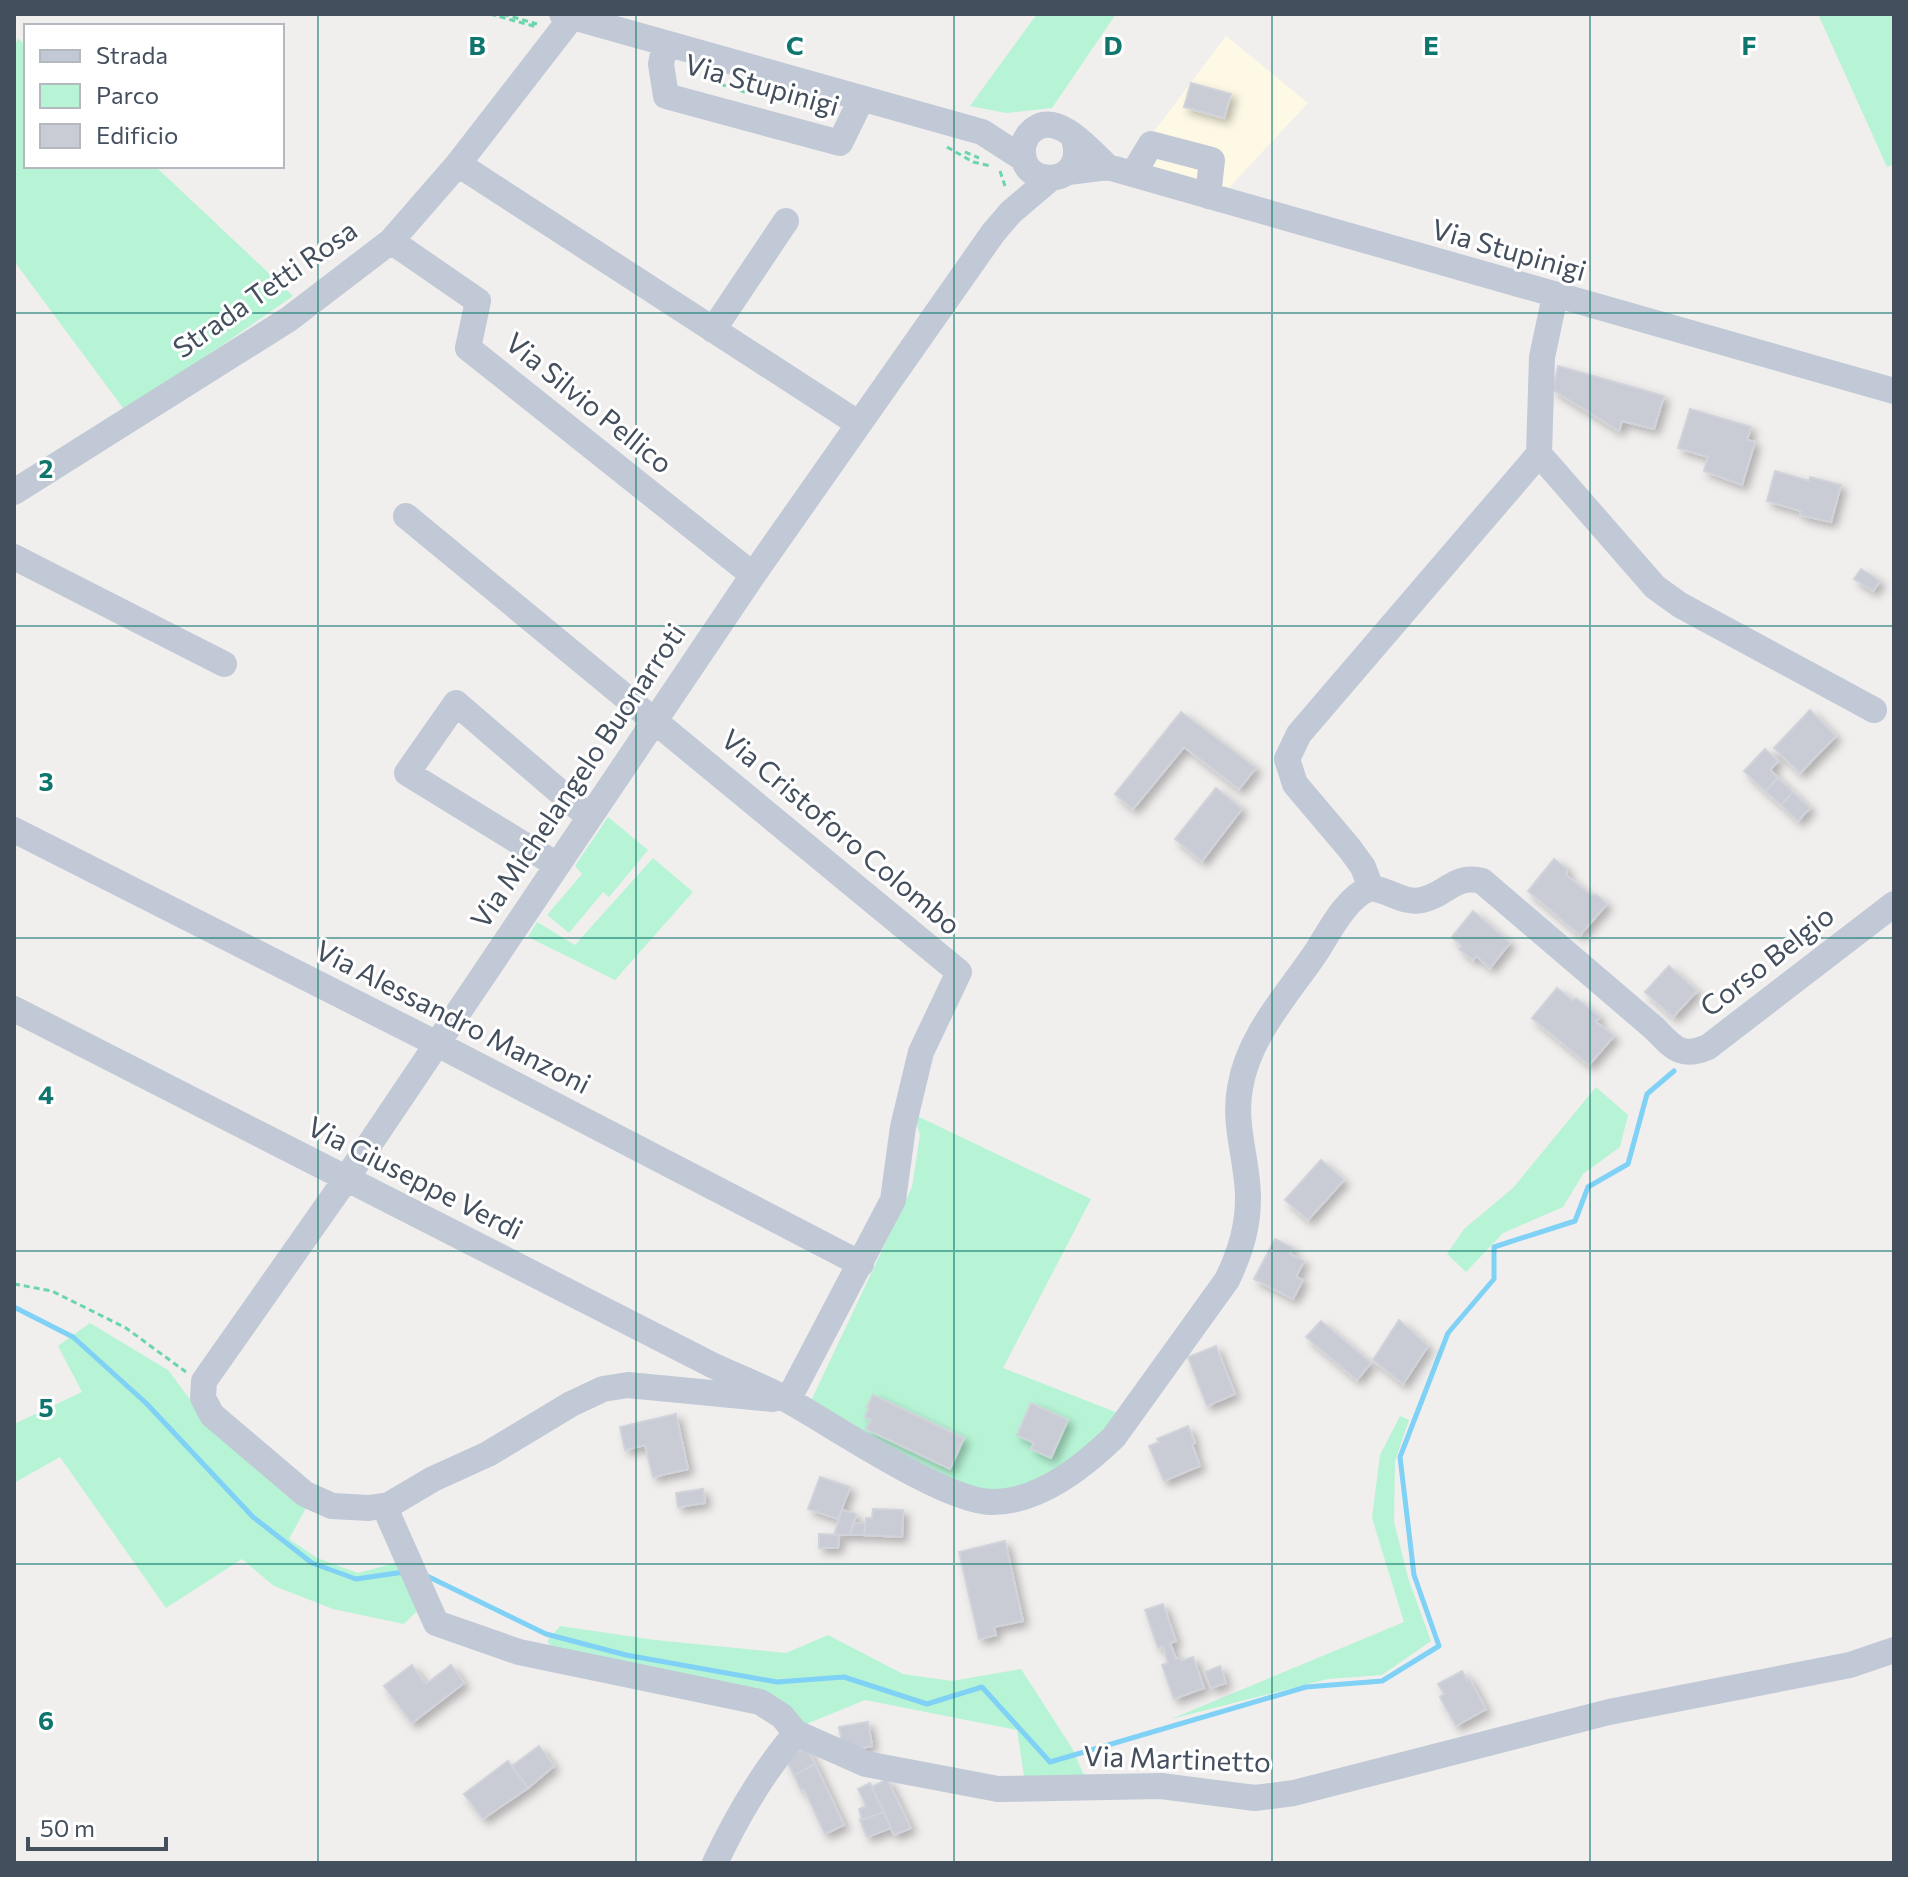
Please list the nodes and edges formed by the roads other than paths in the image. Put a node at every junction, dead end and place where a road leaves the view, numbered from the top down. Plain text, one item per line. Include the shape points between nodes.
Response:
1 (564, 21) edge
2 (663, 54) junction
3 (857, 110) junction
4 (1036, 128) junction
5 (982, 132) junction
6 (1074, 139) junction
7 (458, 164) junction
8 (1108, 167) junction
9 (1043, 169) junction
10 (786, 221) dead end
11 (391, 241) junction
12 (1555, 296) junction
13 (713, 330) junction
14 (1894, 391) edge
15 (859, 424) junction
16 (1539, 454) junction
17 (14, 492) edge
18 (406, 516) dead end
19 (14, 557) edge
20 (753, 575) junction
21 (224, 664) dead end
22 (1874, 710) dead end
23 (654, 720) junction
24 (589, 817) junction
25 (14, 830) edge
26 (557, 865) junction
27 (1371, 888) junction
28 (1894, 904) edge
29 (14, 1009) edge
30 (437, 1044) junction
31 (346, 1179) junction
32 (861, 1264) junction
33 (788, 1400) junction
34 (389, 1505) junction
35 (1894, 1650) edge
36 (796, 1733) junction
37 (715, 1863) edge

1 - 2 street, Via Stupinigi
1 - 7 street, Strada Tetti Rosa
2 - 3 street, Via Stupinigi
2 - 3 street, Via Stupinigi via 666,96 840,143
3 - 5 street, Via Stupinigi
4 - 5 street, Via Stupinigi
4 - 6 street via 1062,126
4 - 9 street via 1024,142
5 - 9 street, Via Stupinigi
6 - 8 street, Via Stupinigi
6 - 9 street via 1077,156
7 - 11 street, Strada Tetti Rosa
7 - 13 street
8 - 9 street, Via Stupinigi
8 - 12 street, Via Stupinigi
9 - 15 street, Via Michelangelo Buonarroti
10 - 13 street
11 - 17 street, Strada Tetti Rosa via 289,319
11 - 20 street, Via Silvio Pellico via 478,301 468,348
12 - 14 street, Via Stupinigi
12 - 16 street via 1542,357
13 - 15 street
15 - 20 street, Via Michelangelo Buonarroti
16 - 22 street via 1655,587
16 - 27 street via 1299,734 1287,759 1295,784 1350,849
18 - 23 street, Via Cristoforo Colombo
19 - 21 street
20 - 23 street, Via Michelangelo Buonarroti
23 - 24 street, Via Michelangelo Buonarroti
23 - 32 street, Via Cristoforo Colombo via 959,972 921,1052 893,1200
24 - 26 street, Via Michelangelo Buonarroti
24 - 26 street via 456,703 407,773
25 - 30 street, Via Alessandro Manzoni
26 - 30 street, Via Michelangelo Buonarroti
27 - 28 street, Corso Belgio via 1422,900 1463,879 1482,881 1685,1053 1708,1047
27 - 33 street via 1356,896 1330,931 1276,1008 1244,1067 1238,1115 1248,1196 1238,1257 1211,1303 1101,1450 1036,1492 990,1503 931,1482
29 - 31 street, Via Giuseppe Verdi
30 - 31 street, Via Michelangelo Buonarroti
30 - 32 street, Via Alessandro Manzoni
31 - 33 street, Via Giuseppe Verdi
31 - 34 street, Via Michelangelo Buonarroti via 204,1381 203,1398 212,1415 305,1494 332,1506
32 - 33 street, Via Cristoforo Colombo
33 - 34 street via 628,1385 603,1389
34 - 36 street, Via Martinetto via 389,1517 436,1623 519,1652 760,1702
35 - 36 street, Via Martinetto via 1850,1665 1609,1712 1294,1793 1255,1798 1161,1786 998,1789 866,1764
36 - 37 street via 752,1792

